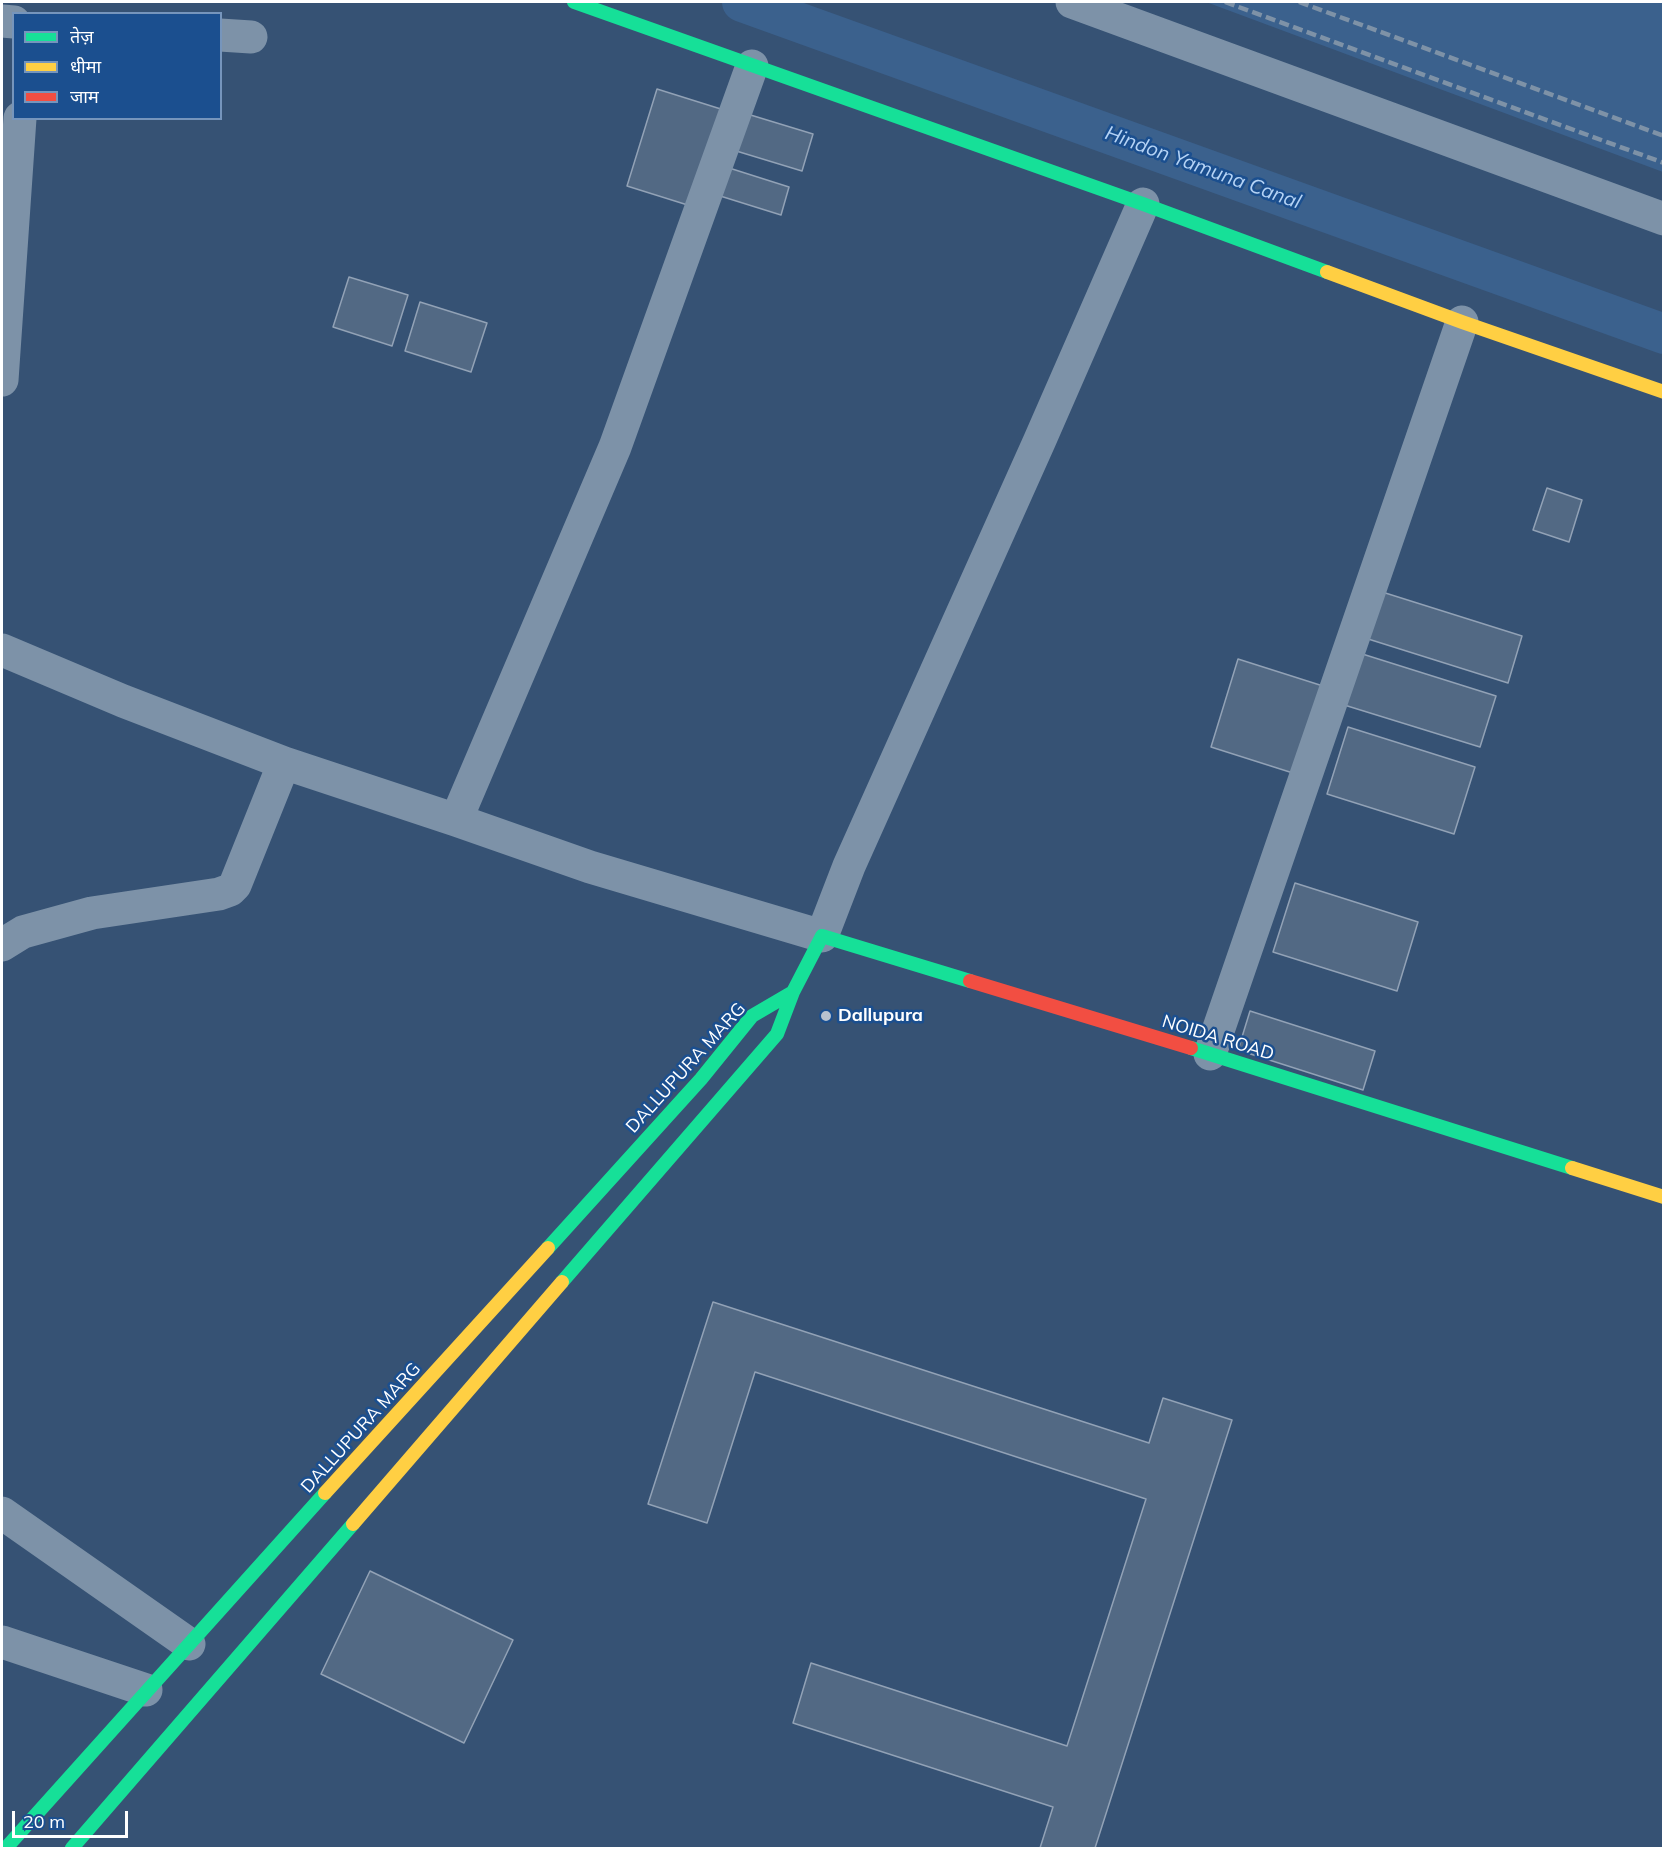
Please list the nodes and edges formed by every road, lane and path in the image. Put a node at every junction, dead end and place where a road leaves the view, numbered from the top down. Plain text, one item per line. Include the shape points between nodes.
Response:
1 (574, 2) edge
2 (1072, 2) edge
3 (752, 66) junction
4 (20, 120) edge
5 (1143, 204) junction
6 (1664, 219) edge
7 (1461, 322) junction
8 (2, 380) edge
9 (1664, 392) edge
10 (2, 650) edge
11 (284, 763) junction
12 (456, 820) junction
13 (822, 936) junction
14 (2, 945) edge
15 (793, 992) junction
16 (1210, 1054) junction
17 (1664, 1197) edge
18 (2, 1513) edge
19 (2, 1642) edge
20 (189, 1644) junction
21 (146, 1690) junction
22 (6, 1848) edge
23 (72, 1848) edge

1 - 3 main road
2 - 6 street
3 - 5 main road
3 - 12 street via 615,447
4 - 8 street
5 - 7 main road
5 - 13 street via 849,866
7 - 9 main road
7 - 16 street
10 - 11 street
11 - 12 street
11 - 14 street via 230,890 92,913 23,932
12 - 13 street via 590,867
13 - 15 main road
13 - 16 main road, NOIDA ROAD
15 - 20 main road, DALLUPURA MARG via 752,1016 701,1079
15 - 23 main road via 777,1034
16 - 17 main road, NOIDA ROAD
18 - 20 street
19 - 21 street
20 - 21 main road, DALLUPURA MARG
21 - 22 main road, DALLUPURA MARG

